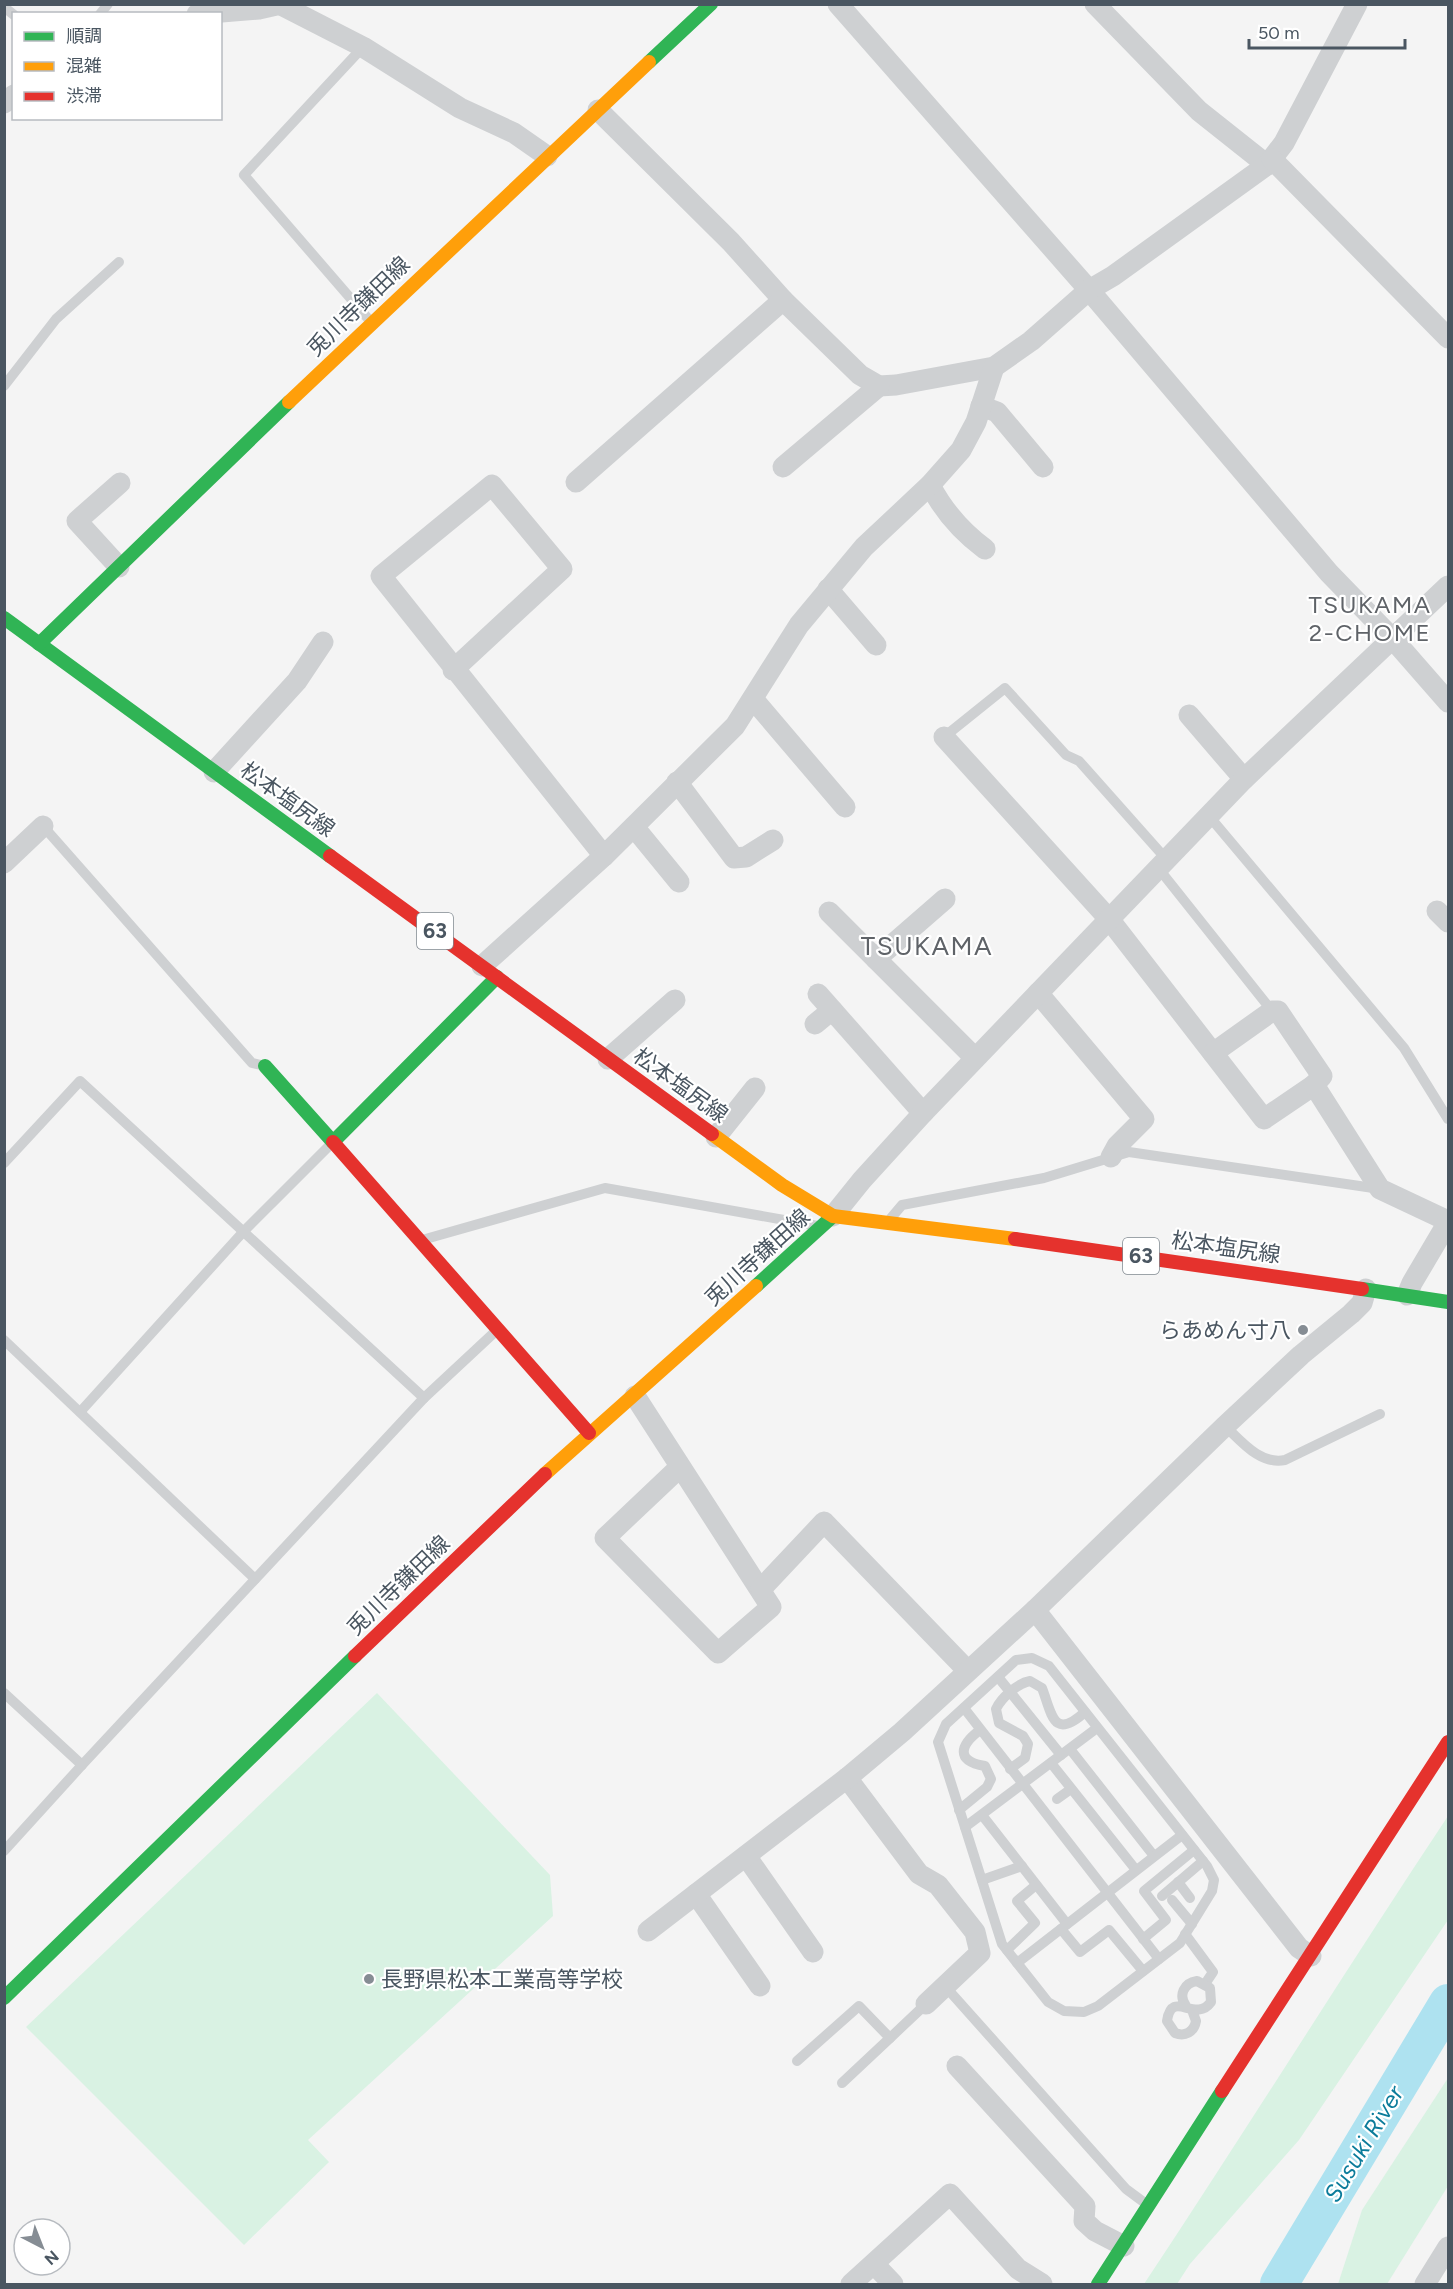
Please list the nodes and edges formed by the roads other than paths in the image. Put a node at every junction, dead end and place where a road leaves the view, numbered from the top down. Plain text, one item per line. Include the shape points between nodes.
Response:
1 (711, 4) edge
2 (838, 4) edge
3 (1095, 4) edge
4 (1357, 4) edge
5 (281, 5) edge
6 (221, 12) edge
7 (363, 47) junction
8 (598, 110) junction
9 (547, 156) junction
10 (1269, 162) junction
11 (119, 262) dead end
12 (1089, 291) junction
13 (783, 300) junction
14 (371, 322) junction
15 (1449, 338) edge
16 (994, 367) junction
17 (4, 386) edge
18 (879, 386) junction
19 (981, 406) junction
20 (783, 467) dead end
21 (1043, 467) dead end
22 (576, 482) dead end
23 (120, 483) dead end
24 (930, 484) junction
25 (985, 549) dead end
26 (118, 567) junction
27 (1449, 586) edge
28 (828, 589) junction
29 (4, 618) edge
30 (1392, 638) junction
31 (323, 642) dead end
32 (39, 644) junction
33 (876, 645) dead end
34 (453, 670) junction
35 (753, 699) junction
36 (1449, 702) edge
37 (1189, 715) dead end
38 (944, 737) joint
39 (214, 772) junction
40 (1244, 779) junction
41 (677, 782) junction
42 (845, 807) dead end
43 (1209, 816) junction
44 (43, 826) joint
45 (634, 827) junction
46 (773, 840) dead end
47 (604, 856) junction
48 (4, 863) edge
49 (1163, 864) junction
50 (679, 882) dead end
51 (945, 899) dead end
52 (830, 912) dead end
53 (1109, 919) junction
54 (876, 959) junction
55 (489, 972) junction
56 (1038, 993) junction
57 (675, 1000) dead end
58 (1272, 1011) junction
59 (815, 1024) dead end
60 (1213, 1053) junction
61 (975, 1058) junction
62 (608, 1059) junction
63 (265, 1066) joint
64 (1314, 1086) junction
65 (755, 1088) dead end
66 (923, 1113) junction
67 (1449, 1119) edge
68 (716, 1137) junction
69 (333, 1142) junction
70 (1111, 1157) junction
71 (4, 1163) edge
72 (1380, 1189) junction
73 (827, 1221) junction
74 (887, 1222) junction
75 (1449, 1222) edge
76 (244, 1231) junction
77 (419, 1240) junction
78 (1366, 1289) junction
79 (1407, 1295) junction
80 (1449, 1302) edge
81 (498, 1330) junction
82 (4, 1340) edge
83 (635, 1396) junction
84 (424, 1398) junction
85 (81, 1411) junction
86 (1380, 1414) dead end
87 (1225, 1426) junction
88 (589, 1433) junction
89 (680, 1467) junction
90 (255, 1579) junction
91 (761, 1589) junction
92 (1035, 1610) junction
93 (967, 1670) junction
94 (998, 1677) junction
95 (4, 1693) edge
96 (1011, 1693) junction
97 (964, 1708) junction
98 (1085, 1712) junction
99 (1097, 1728) junction
100 (980, 1730) junction
101 (1449, 1742) edge
102 (1066, 1752) junction
103 (1051, 1763) junction
104 (82, 1765) junction
105 (1010, 1769) junction
106 (846, 1778) junction
107 (1023, 1784) junction
108 (1071, 1789) junction
109 (1057, 1799) dead end
110 (959, 1810) junction
111 (982, 1815) junction
112 (965, 1827) junction
113 (1182, 1834) junction
114 (1194, 1850) junction
115 (4, 1851) edge
116 (746, 1856) junction
117 (1154, 1856) junction
118 (1203, 1861) junction
119 (1022, 1866) junction
120 (1136, 1870) junction
121 (982, 1880) junction
122 (1178, 1882) junction
123 (1036, 1885) junction
124 (1107, 1893) junction
125 (696, 1894) junction
126 (1190, 1898) dead end
127 (1192, 1924) junction
128 (1064, 1926) junction
129 (648, 1931) dead end
130 (1185, 1934) junction
131 (1143, 1940) junction
132 (1007, 1950) junction
133 (813, 1952) dead end
134 (1311, 1956) junction
135 (1159, 1959) junction
136 (1017, 1963) junction
137 (1143, 1971) junction
138 (1205, 1984) junction
139 (759, 1986) dead end
140 (944, 1986) junction
141 (4, 1998) edge
142 (926, 2004) joint
143 (1189, 2008) junction
144 (890, 2038) junction
145 (797, 2061) dead end
146 (957, 2066) dead end
147 (842, 2083) dead end
148 (1149, 2206) junction
149 (1124, 2246) junction
150 (1449, 2247) edge
151 (874, 2264) junction
152 (851, 2284) edge
153 (893, 2284) edge
154 (1042, 2284) edge
155 (1098, 2284) edge
156 (1425, 2284) edge

1 - 8 main road, 兎川寺鎌田線
2 - 12 street
3 - 10 street via 1199,111
4 - 10 street via 1284,143
5 - 6 street
5 - 7 street
7 - 9 street via 460,108 514,133
7 - 14 lane via 244,175
8 - 9 main road, 兎川寺鎌田線
8 - 13 street via 731,242
9 - 14 main road, 兎川寺鎌田線
10 - 12 street
10 - 15 street
11 - 17 lane via 56,319
12 - 16 street
12 - 30 street via 1329,573
13 - 18 street via 860,375
13 - 22 street
14 - 26 main road, 兎川寺鎌田線
16 - 18 street
16 - 19 street
18 - 20 street
19 - 21 street via 997,412
19 - 24 street via 962,450
23 - 26 street via 77,521
24 - 25 street via 968,536
24 - 28 street via 864,547
26 - 32 main road, 兎川寺鎌田線
27 - 30 street
28 - 33 street
28 - 35 street via 799,625
29 - 32 main road, 松本塩尻線 / 63
30 - 36 street
30 - 40 street
31 - 39 street via 297,681
32 - 39 main road, 松本塩尻線 / 63
34 - 34 street via 381,576 492,484 562,569
34 - 47 street
35 - 41 street via 735,726
35 - 42 street
37 - 40 street
38 - 49 lane via 1005,688 1066,755 1079,761
38 - 53 street
39 - 55 main road, 松本塩尻線 / 63
40 - 43 street
41 - 45 street
41 - 46 street via 734,858 746,856
43 - 49 street
43 - 67 lane via 1404,1048
44 - 48 street
44 - 63 lane via 252,1063
45 - 47 street
45 - 50 street
47 - 55 street
49 - 53 street
49 - 58 lane
51 - 54 street via 935,920
52 - 54 street
53 - 56 street
53 - 60 street
54 - 61 street
55 - 62 main road, 松本塩尻線 / 63
55 - 69 main road
56 - 61 street
56 - 70 street via 1144,1119
57 - 62 street
58 - 60 street
58 - 64 street via 1278,1011 1322,1076
59 - 66 street via 825,1002
60 - 64 street via 1264,1119
61 - 66 street
62 - 68 main road, 松本塩尻線 / 63
63 - 69 main road
64 - 72 street
65 - 68 street
66 - 73 street
68 - 73 main road, 松本塩尻線 / 63
69 - 76 lane
69 - 77 main road
70 - 72 lane via 1129,1152
70 - 74 lane via 1044,1178 902,1205
71 - 76 lane via 80,1081
72 - 75 street
73 - 74 main road, 松本塩尻線 / 63
73 - 77 lane via 605,1188
73 - 83 main road, 兎川寺鎌田線
74 - 78 main road, 松本塩尻線 / 63
75 - 79 street
76 - 84 lane
76 - 85 lane
77 - 81 main road
78 - 79 main road, 松本塩尻線 / 63
78 - 87 street via 1362,1303 1351,1314
79 - 80 main road, 松本塩尻線 / 63
81 - 84 lane
81 - 88 main road
82 - 85 lane
83 - 88 main road, 兎川寺鎌田線
83 - 89 street
84 - 90 lane
85 - 90 lane
86 - 87 lane via 1276,1462 1249,1449
87 - 92 street
88 - 141 main road, 兎川寺鎌田線 via 443,1569
89 - 91 street
89 - 91 street via 605,1538 718,1653 771,1607
90 - 104 lane
91 - 93 street via 824,1522
92 - 93 street
92 - 134 street via 1299,1948
93 - 106 street
94 - 96 lane
94 - 97 lane
94 - 98 lane via 1016,1660 1032,1658 1049,1666
95 - 104 lane
96 - 98 lane via 1025,1682 1039,1684 1051,1716 1063,1725
96 - 102 lane
96 - 105 lane via 998,1704 997,1718 1007,1729 1023,1736 1029,1749 1025,1758
97 - 100 lane
97 - 110 lane via 946,1724 938,1742
98 - 99 lane
99 - 102 lane
99 - 113 lane
100 - 105 lane
100 - 110 lane via 966,1742 963,1751 971,1763 988,1769 990,1784
101 - 134 main road
102 - 103 lane
102 - 117 lane
103 - 107 lane
103 - 108 lane
104 - 115 lane
105 - 107 lane
106 - 116 street
106 - 140 street via 919,1874 938,1885 975,1932 980,1953
107 - 111 lane
107 - 124 lane
108 - 109 lane
108 - 120 lane
110 - 112 lane
111 - 112 lane
111 - 119 lane
112 - 121 lane
113 - 114 lane
113 - 117 lane
114 - 118 lane
114 - 131 lane via 1144,1891 1166,1920
116 - 125 street
116 - 133 street
117 - 120 lane
118 - 122 lane
118 - 127 lane via 1214,1880 1212,1891
119 - 121 lane
119 - 123 lane
120 - 124 lane
121 - 132 lane
122 - 126 lane
122 - 127 lane via 1167,1898
123 - 128 lane
123 - 132 lane via 1017,1901 1035,1923
124 - 128 lane
124 - 131 lane
125 - 129 street
125 - 139 street
127 - 130 lane
128 - 136 lane
128 - 137 lane via 1080,1952 1109,1930
130 - 135 lane via 1180,1943
130 - 138 lane via 1213,1972
131 - 135 lane
132 - 136 lane
134 - 148 main road
135 - 137 lane
136 - 137 lane via 1048,2002 1064,2011 1084,2012 1098,2006
138 - 143 lane via 1192,1982 1185,1988 1183,1998
138 - 143 lane via 1212,1993 1211,2002 1205,2009
140 - 142 street
140 - 148 lane via 1126,2189
142 - 144 lane
143 - 143 lane via 1196,2021 1193,2030 1172,2036 1167,2021 1169,2012 1177,2006
144 - 145 lane via 859,2006
144 - 147 lane
146 - 149 street via 1085,2206 1084,2221
148 - 149 main road
149 - 155 main road
150 - 156 street
151 - 152 street
151 - 153 street
151 - 154 street via 950,2194 1018,2269

